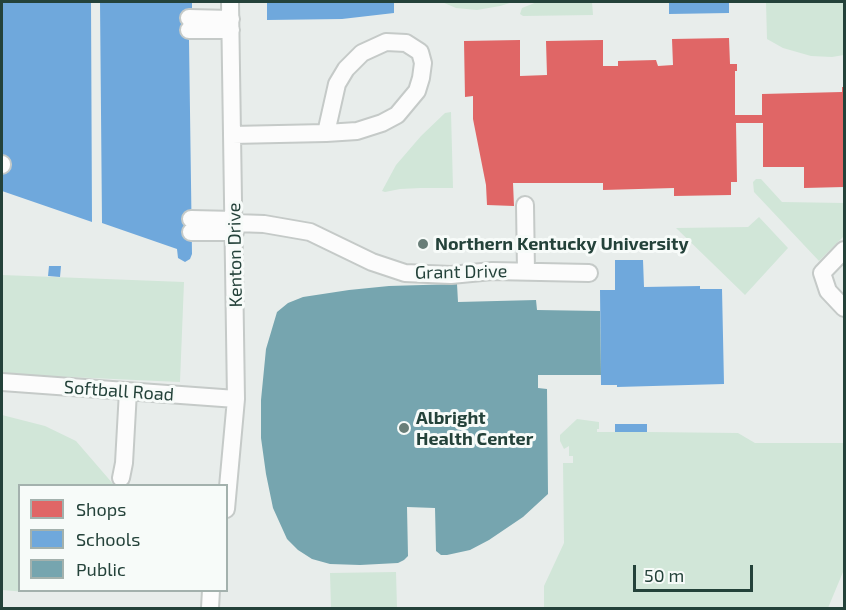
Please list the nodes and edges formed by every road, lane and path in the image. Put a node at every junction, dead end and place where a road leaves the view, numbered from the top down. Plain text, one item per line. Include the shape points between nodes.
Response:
1 (230, 2) edge
2 (189, 24) dead end
3 (231, 24) junction
4 (326, 133) junction
5 (232, 135) junction
6 (525, 205) dead end
7 (191, 225) dead end
8 (235, 225) junction
9 (844, 250) edge
10 (526, 271) junction
11 (589, 273) dead end
12 (844, 308) edge
13 (2, 382) edge
14 (128, 391) junction
15 (236, 399) junction
16 (121, 478) dead end
17 (228, 486) edge
18 (211, 592) edge
19 (210, 609) edge

1 - 3 street, Kenton Drive
2 - 3 street
3 - 5 street, Kenton Drive
4 - 4 street via 357,130 397,115 417,91 423,63 420,52 406,43 386,42 362,53 337,84
4 - 5 street
5 - 8 street, Kenton Drive
6 - 10 street
7 - 8 street, Grant Drive
8 - 10 street, Grant Drive via 264,224 310,232 405,273
8 - 15 street, Kenton Drive
9 - 12 street via 822,273 828,291
10 - 11 street, Grant Drive
13 - 14 street, Softball Road
14 - 15 street, Softball Road
14 - 16 street
15 - 17 street, Kenton Drive
18 - 19 street

